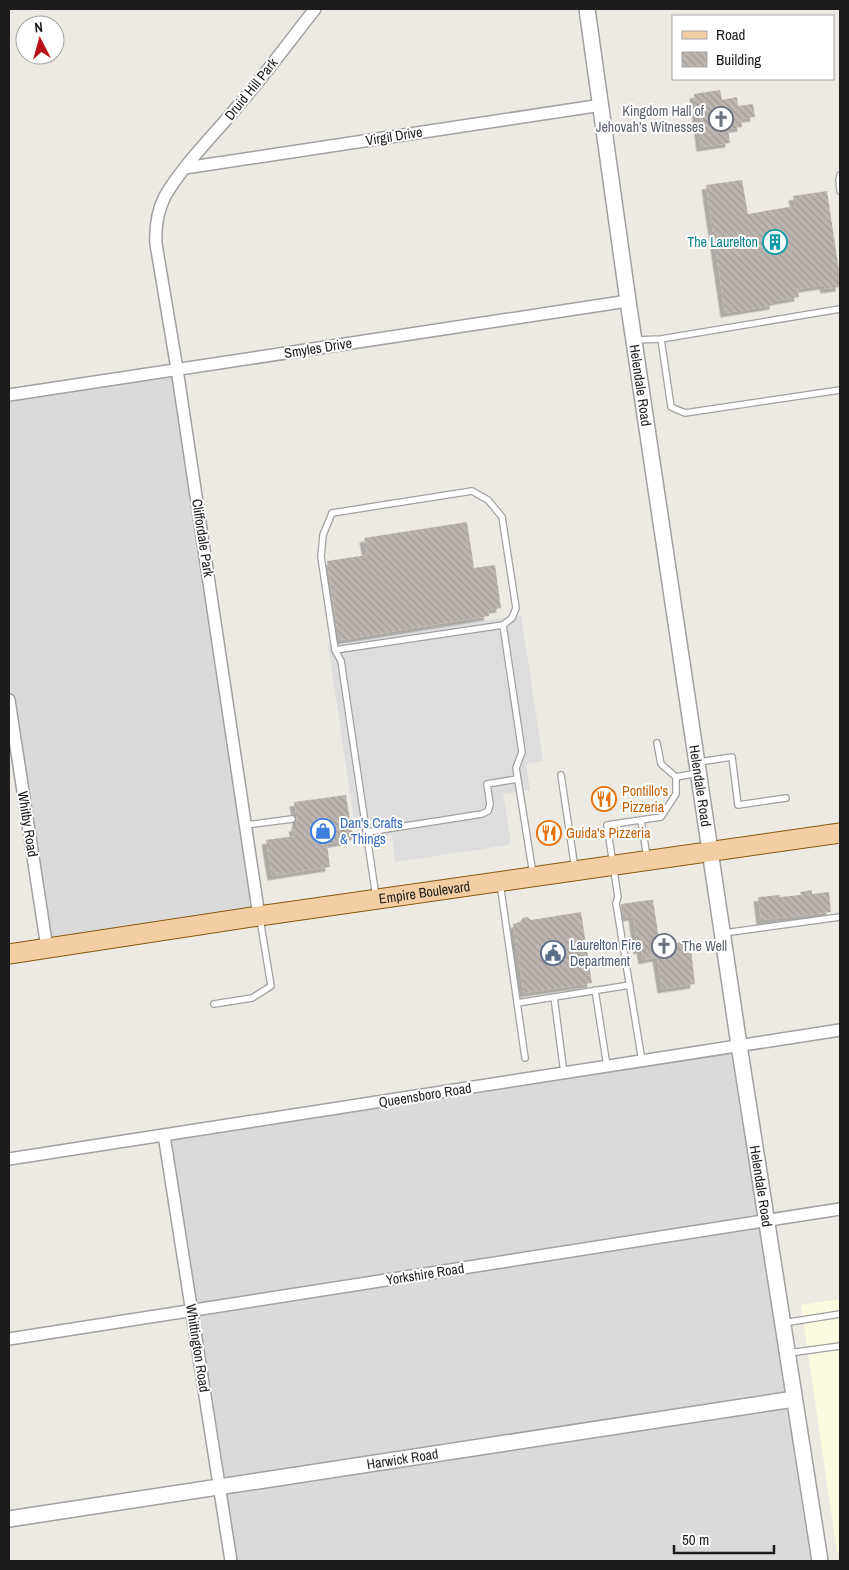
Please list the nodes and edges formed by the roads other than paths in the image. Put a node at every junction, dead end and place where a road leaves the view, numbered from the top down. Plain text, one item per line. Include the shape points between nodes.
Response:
1 (315, 9) edge
2 (587, 9) edge
3 (602, 105) junction
4 (185, 168) junction
5 (840, 176) edge
6 (840, 191) edge
7 (628, 300) junction
8 (840, 309) edge
9 (661, 339) junction
10 (634, 340) junction
11 (177, 369) junction
12 (840, 390) edge
13 (9, 395) edge
14 (503, 625) junction
15 (335, 650) junction
16 (9, 700) edge
17 (658, 743) dead end
18 (697, 768) junction
19 (561, 775) dead end
20 (676, 777) junction
21 (518, 779) junction
22 (786, 798) dead end
23 (292, 819) dead end
24 (641, 820) junction
25 (246, 825) junction
26 (367, 832) junction
27 (840, 833) edge
28 (710, 851) junction
29 (647, 860) junction
30 (613, 865) junction
31 (575, 871) junction
32 (533, 877) junction
33 (499, 881) junction
34 (376, 899) junction
35 (259, 916) junction
36 (840, 917) edge
37 (722, 933) junction
38 (47, 948) junction
39 (9, 954) edge
40 (630, 985) junction
41 (595, 990) junction
42 (554, 997) junction
43 (517, 1003) junction
44 (214, 1004) dead end
45 (840, 1030) edge
46 (738, 1046) junction
47 (525, 1058) dead end
48 (642, 1060) junction
49 (607, 1066) junction
50 (564, 1073) junction
51 (164, 1135) junction
52 (9, 1159) edge
53 (840, 1209) edge
54 (766, 1221) junction
55 (192, 1310) junction
56 (840, 1314) edge
57 (782, 1323) junction
58 (9, 1338) edge
59 (840, 1346) edge
60 (787, 1354) junction
61 (794, 1399) junction
62 (219, 1486) junction
63 (9, 1519) edge
64 (231, 1561) edge
65 (820, 1561) edge

1 - 4 street, Druid Hill Park
2 - 3 street, Helendale Road
3 - 4 street, Virgil Drive
3 - 7 street, Helendale Road
4 - 11 street, Cliffordale Park via 163,202 155,230
5 - 6 lane
7 - 10 street, Helendale Road
7 - 11 street, Smyles Drive
8 - 9 lane
9 - 10 lane
9 - 12 lane via 671,407 685,413
10 - 18 street, Helendale Road
11 - 13 street, Smyles Drive
11 - 25 street, Cliffordale Park
14 - 15 lane
14 - 15 lane via 512,618 516,608 502,517 488,500 472,491 332,513 323,534 321,557
14 - 21 lane via 522,752 516,768
15 - 26 lane via 341,661
16 - 38 street, Whitby Road
17 - 20 lane via 661,764
18 - 20 lane
18 - 22 lane via 732,757 738,805
18 - 28 street, Helendale Road
19 - 31 lane
20 - 24 lane via 676,794 661,817
21 - 26 lane via 487,784 490,804 488,811 482,814
21 - 32 lane
23 - 25 lane
24 - 29 lane
24 - 30 lane via 607,825
25 - 35 street, Cliffordale Park
26 - 34 lane
27 - 28 main road, Empire Boulevard
28 - 29 main road, Empire Boulevard
28 - 37 street, Helendale Road
29 - 30 main road, Empire Boulevard
30 - 31 main road, Empire Boulevard
30 - 40 lane
31 - 32 main road, Empire Boulevard
32 - 33 main road, Empire Boulevard
33 - 34 main road, Empire Boulevard
33 - 43 lane
34 - 35 main road, Empire Boulevard
35 - 38 main road, Empire Boulevard
35 - 44 lane via 271,986 252,998
36 - 37 lane
37 - 46 street, Helendale Road
38 - 39 main road, Empire Boulevard
40 - 41 lane
40 - 48 lane
41 - 42 lane
41 - 49 lane
42 - 43 lane
42 - 50 lane
43 - 47 lane
45 - 46 street, Queensboro Road
46 - 48 street, Queensboro Road
46 - 54 street, Helendale Road
48 - 49 street, Queensboro Road
49 - 50 street, Queensboro Road
50 - 51 street, Queensboro Road
51 - 52 street, Queensboro Road
51 - 55 street, Whittington Road
53 - 54 street, Yorkshire Road
54 - 55 street, Yorkshire Road
54 - 57 street, Helendale Road
55 - 58 street, Yorkshire Road
55 - 62 street, Whittington Road
56 - 57 lane
57 - 60 street, Helendale Road
59 - 60 lane
60 - 61 street, Helendale Road
61 - 62 street, Harwick Road
61 - 65 street, Helendale Road
62 - 63 street, Harwick Road
62 - 64 street, Whittington Road

